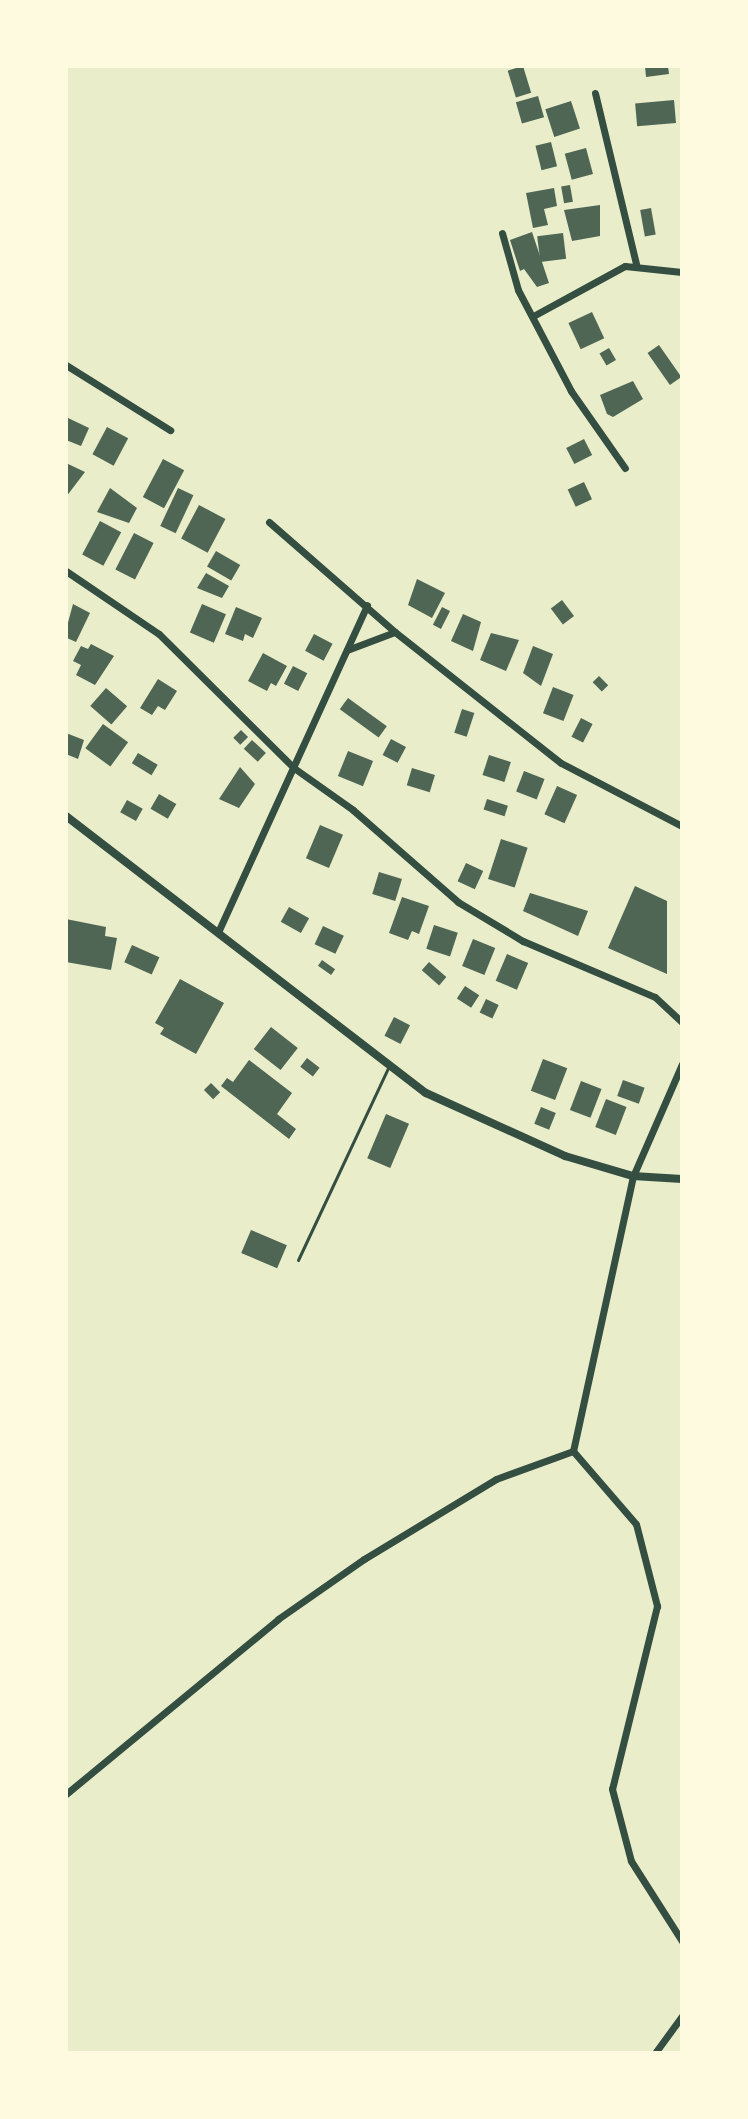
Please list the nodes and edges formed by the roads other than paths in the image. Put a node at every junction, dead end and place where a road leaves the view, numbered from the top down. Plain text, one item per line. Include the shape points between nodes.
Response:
1 (595, 93) dead end
2 (502, 233) dead end
3 (636, 264) junction
4 (682, 272) edge
5 (535, 315) junction
6 (66, 365) edge
7 (170, 430) dead end
8 (625, 468) dead end
9 (269, 522) dead end
10 (66, 571) edge
11 (367, 605) junction
12 (395, 632) junction
13 (347, 650) junction
14 (294, 768) junction
15 (66, 816) edge
16 (682, 826) edge
17 (219, 930) junction
18 (682, 1022) edge
19 (682, 1064) edge
20 (389, 1066) junction
21 (633, 1176) junction
22 (682, 1179) edge
23 (298, 1260) dead end
24 (573, 1451) junction
25 (66, 1780) edge
26 (77, 1784) junction
27 (66, 1794) edge
28 (682, 1941) edge
29 (682, 2016) edge
30 (655, 2053) edge

1 - 3 street
2 - 5 street via 514,281
3 - 4 street
3 - 5 street via 592,280
5 - 8 street via 571,391
6 - 7 street
9 - 11 street
10 - 14 street via 159,634
11 - 12 street
11 - 13 street
12 - 13 street
12 - 16 street via 561,763
13 - 14 street
14 - 17 street
14 - 18 street via 485,920 655,997
15 - 17 street
17 - 20 street
19 - 21 street
20 - 21 street via 469,1116 565,1156
20 - 23 lane
21 - 22 street
21 - 24 street
24 - 26 street via 496,1479 364,1559 278,1619
24 - 28 street via 636,1524 657,1606 612,1789 631,1861
25 - 26 street
26 - 27 street
29 - 30 street

